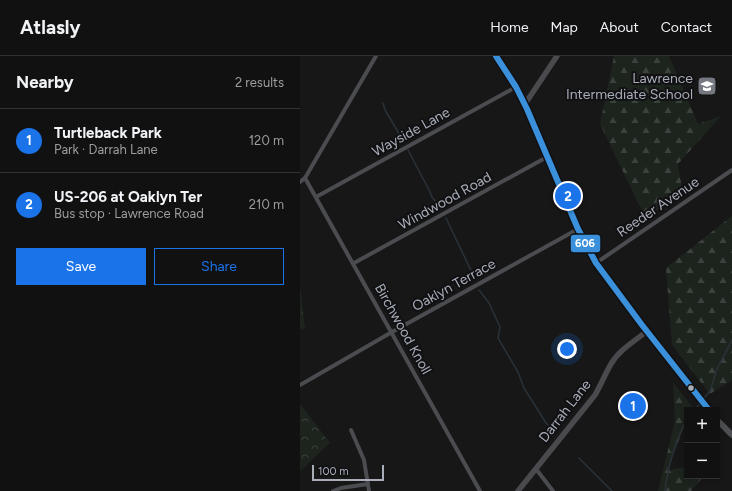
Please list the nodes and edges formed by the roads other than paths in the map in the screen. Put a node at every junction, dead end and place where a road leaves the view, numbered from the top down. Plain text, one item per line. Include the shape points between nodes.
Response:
1 (376, 56) edge
2 (496, 56) edge
3 (557, 56) edge
4 (516, 87) junction
5 (525, 104) junction
6 (547, 157) junction
7 (732, 170) edge
8 (305, 178) junction
9 (300, 182) edge
10 (316, 197) junction
11 (578, 229) junction
12 (354, 263) junction
13 (596, 263) junction
14 (647, 331) junction
15 (392, 332) junction
16 (300, 385) edge
17 (707, 407) edge
18 (720, 423) edge
19 (351, 430) dead end
20 (732, 435) edge
21 (536, 469) junction
22 (368, 484) junction
23 (333, 491) edge
24 (369, 491) edge
25 (480, 491) edge
26 (518, 491) edge
27 (553, 491) edge

1 - 8 street
2 - 4 main road
3 - 5 street
4 - 5 main road
4 - 10 street, Wayside Lane
5 - 6 main road
6 - 11 main road
6 - 12 street, Windwood Road
7 - 13 street, Reeder Avenue
8 - 9 street
8 - 10 street, Birchwood Knoll
10 - 12 street, Birchwood Knoll
11 - 13 main road
11 - 15 street, Oaklyn Terrace
12 - 15 street, Birchwood Knoll
13 - 14 main road
14 - 17 main road
14 - 21 street, Darrah Lane via 610,364 594,395
15 - 16 street, Oaklyn Terrace
15 - 25 street, Birchwood Knoll
18 - 20 main road
19 - 22 street via 364,460
21 - 26 street, Darrah Lane
21 - 27 street
22 - 23 street
22 - 24 street

